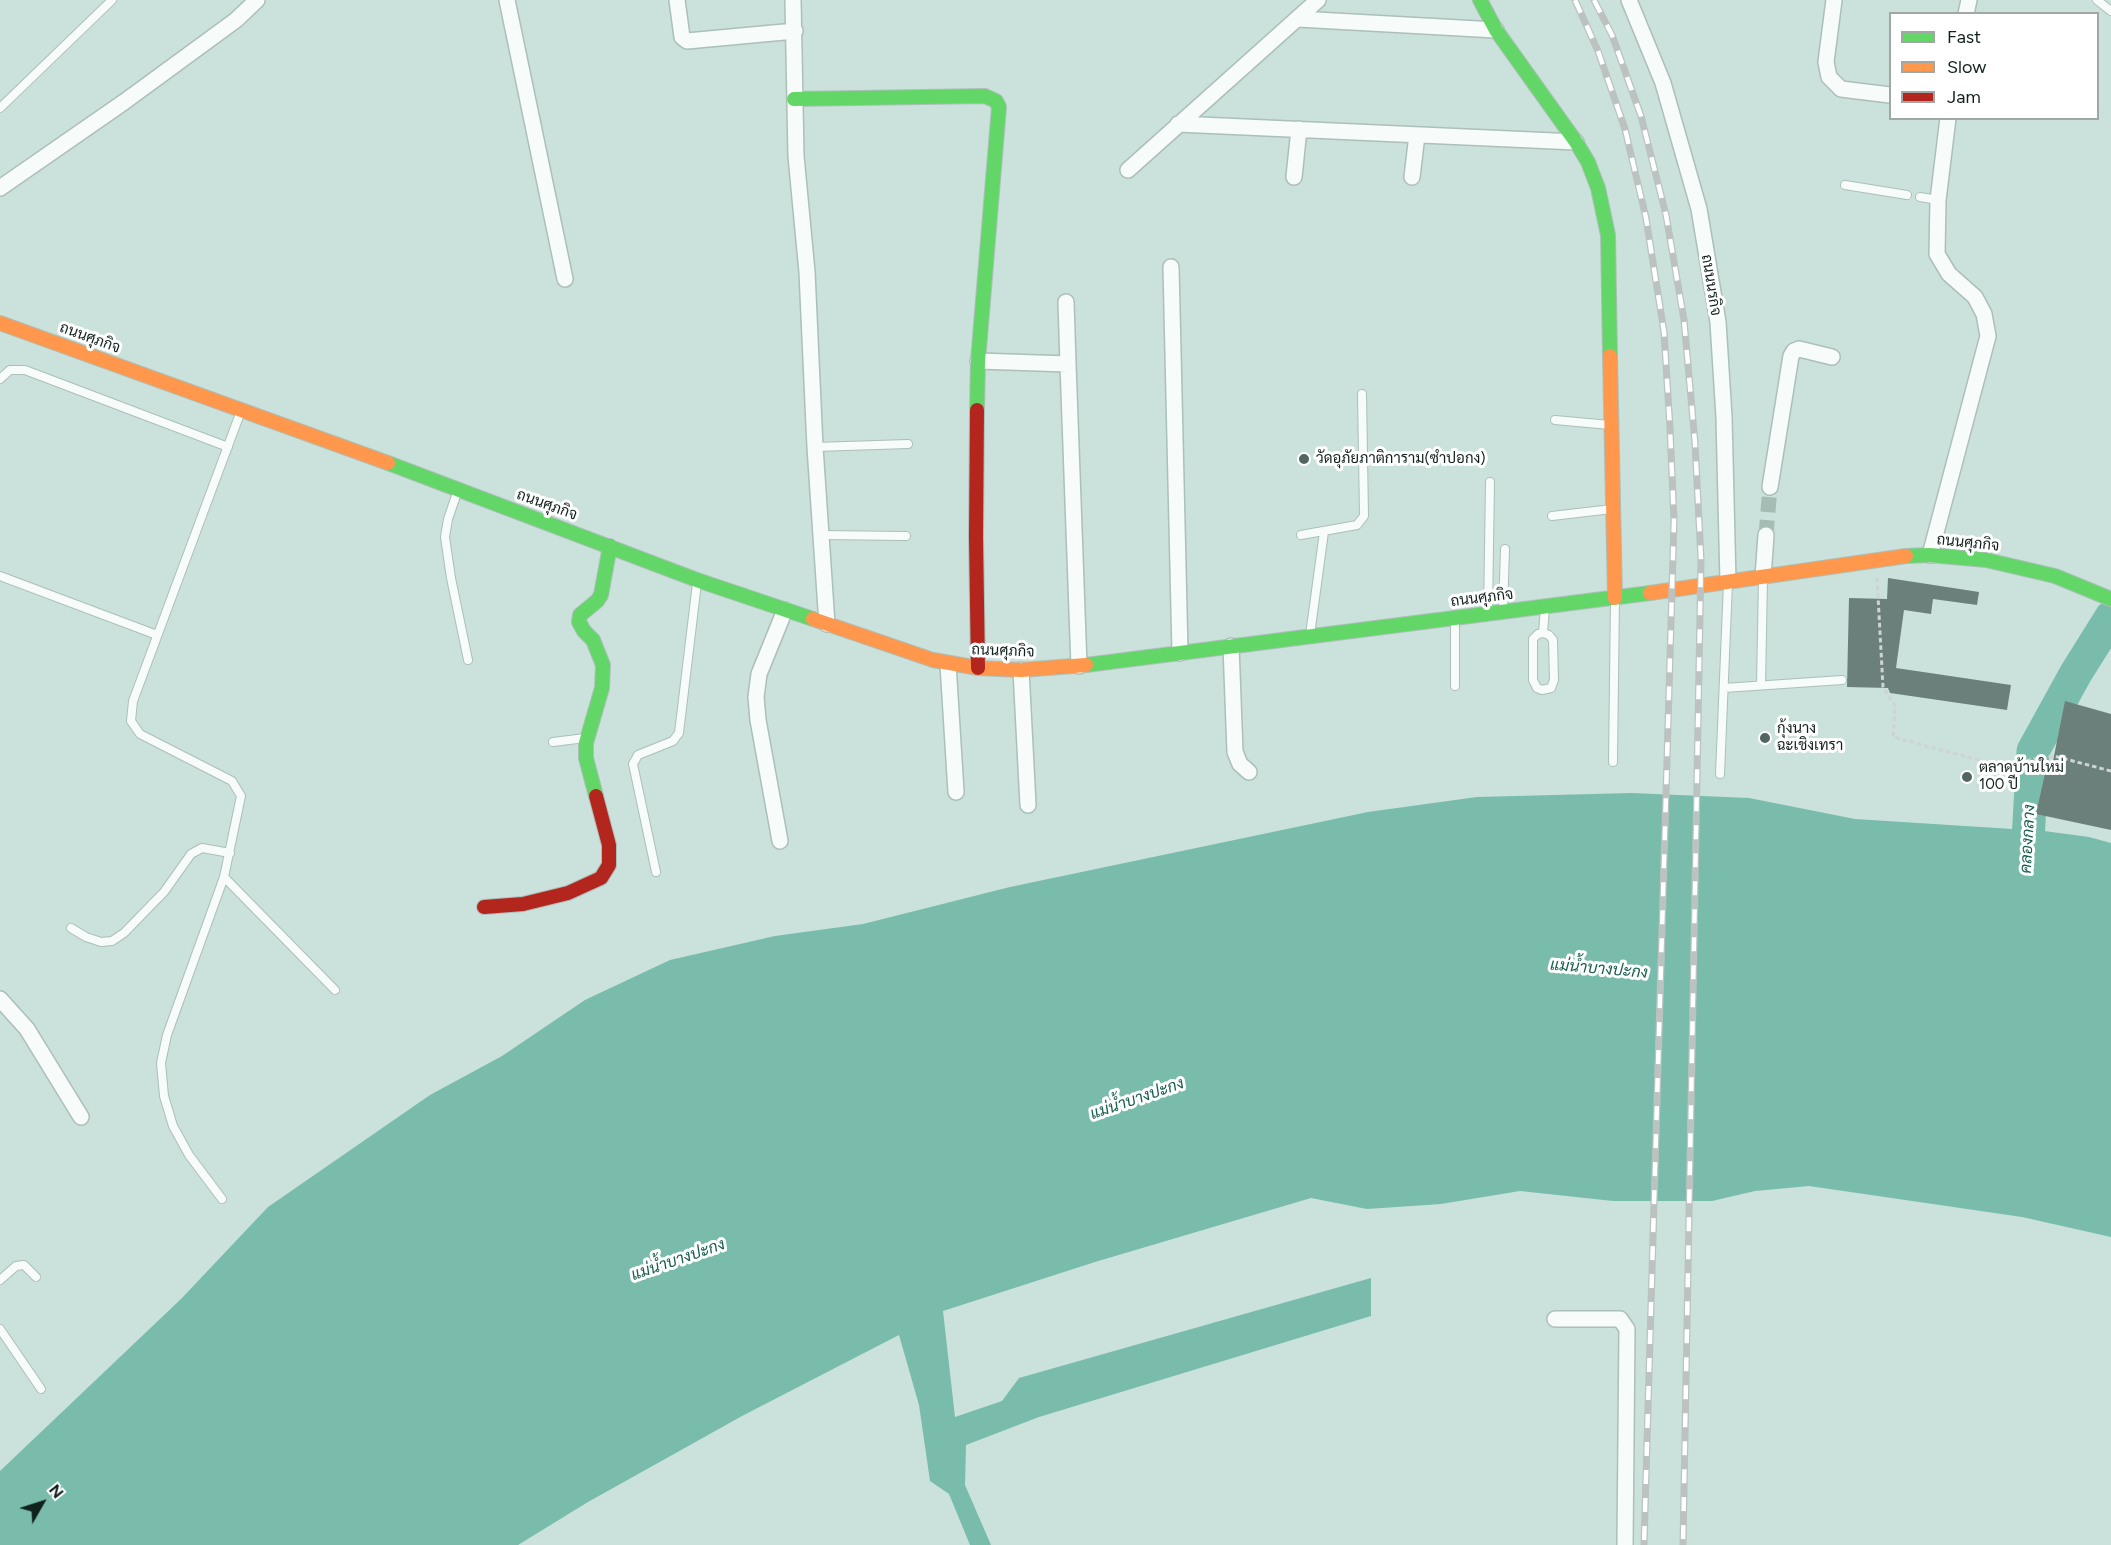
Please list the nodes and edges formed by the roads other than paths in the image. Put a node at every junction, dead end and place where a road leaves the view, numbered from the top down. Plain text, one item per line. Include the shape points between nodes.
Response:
1 (112, 0) edge
2 (257, 0) edge
3 (507, 0) edge
4 (677, 0) edge
5 (793, 0) edge
6 (1318, 0) edge
7 (1480, 0) edge
8 (1629, 0) edge
9 (1834, 0) edge
10 (2097, 0) edge
11 (2111, 11) edge
12 (1298, 19) junction
13 (1496, 30) junction
14 (795, 31) junction
15 (1889, 95) edge
16 (794, 99) junction
17 (0, 108) edge
18 (1948, 120) edge
19 (1178, 124) junction
20 (1299, 129) junction
21 (1417, 135) junction
22 (1576, 142) junction
23 (1128, 170) dead end
24 (1294, 177) dead end
25 (1412, 177) dead end
26 (1845, 185) dead end
27 (0, 188) edge
28 (1907, 195) dead end
29 (1920, 197) dead end
30 (1938, 200) junction
31 (1171, 267) dead end
32 (565, 279) dead end
33 (1066, 302) dead end
34 (0, 323) edge
35 (1832, 357) dead end
36 (978, 361) junction
37 (1068, 364) junction
38 (0, 378) edge
39 (1362, 394) dead end
40 (241, 410) junction
41 (1555, 420) dead end
42 (1612, 425) junction
43 (908, 444) dead end
44 (228, 447) junction
45 (815, 447) junction
46 (1490, 482) dead end
47 (1770, 487) tunnel mouth
48 (459, 489) junction
49 (1613, 509) junction
50 (1552, 516) dead end
51 (1324, 532) junction
52 (821, 535) junction
53 (1301, 535) dead end
54 (1766, 535) tunnel mouth
55 (906, 536) dead end
56 (610, 546) junction
57 (1505, 549) dead end
58 (1930, 555) junction
59 (0, 576) edge
60 (1762, 577) junction
61 (697, 580) junction
62 (1728, 582) junction
63 (1615, 598) junction
64 (2111, 599) edge
65 (1545, 607) junction
66 (785, 609) junction
67 (1503, 612) junction
68 (1488, 614) junction
69 (1455, 619) junction
70 (827, 624) junction
71 (1543, 633) junction
72 (157, 635) junction
73 (1310, 636) junction
74 (1231, 646) junction
75 (1180, 653) junction
76 (468, 660) dead end
77 (948, 664) junction
78 (1079, 666) junction
79 (978, 668) junction
80 (1021, 670) junction
81 (1842, 680) dead end
82 (1761, 685) junction
83 (1455, 686) dead end
84 (1724, 688) junction
85 (587, 738) junction
86 (553, 742) dead end
87 (1612, 762) dead end
88 (1249, 772) dead end
89 (1720, 774) dead end
90 (956, 792) dead end
91 (1028, 805) dead end
92 (780, 841) dead end
93 (230, 853) junction
94 (656, 872) dead end
95 (224, 877) junction
96 (484, 908) dead end
97 (71, 928) dead end
98 (335, 990) dead end
99 (0, 999) edge
100 (81, 1117) dead end
101 (222, 1199) dead end
102 (36, 1277) dead end
103 (0, 1280) edge
104 (1555, 1319) dead end
105 (0, 1329) edge
106 (3, 1339) edge
107 (41, 1389) dead end
108 (1625, 1545) edge

1 - 17 lane
2 - 27 street via 236,20 124,102
3 - 32 street
4 - 14 street via 682,37 687,41
5 - 14 street
6 - 12 street
7 - 13 main road
8 - 62 street, ถนนนรกิจ via 1663,83 1701,221 1718,322
9 - 15 street via 1826,62 1829,77 1841,89
10 - 11 lane
12 - 13 street
12 - 19 street
13 - 22 main road
14 - 16 street
16 - 36 main road via 986,96 996,101 999,107
16 - 45 street
18 - 30 street
19 - 20 street
19 - 23 street
20 - 21 street
20 - 24 street
21 - 22 street
21 - 25 street
22 - 42 main road via 1598,188 1608,235
26 - 28 lane
29 - 30 lane
30 - 58 street via 1937,254 1949,274 1975,297 1984,314 1988,336
31 - 75 street
33 - 37 street
34 - 40 main road, ถนนศุภกิจ
35 - 47 street via 1799,349 1791,356
36 - 37 street
36 - 79 main road
37 - 78 street
38 - 44 lane via 10,370 25,370
39 - 51 lane via 1364,516 1357,525
40 - 44 lane
40 - 48 main road, ถนนศุภกิจ
41 - 42 lane
42 - 49 main road
43 - 45 lane
44 - 72 lane
45 - 52 street
46 - 68 lane
48 - 56 main road, ถนนศุภกิจ
48 - 76 lane via 446,537
49 - 50 lane
49 - 63 main road
51 - 53 lane
51 - 73 lane
52 - 55 lane
52 - 70 street
54 - 60 street
56 - 61 main road, ถนนศุภกิจ
56 - 85 main road via 601,595 580,615 579,622 593,640 603,665 602,688
57 - 67 lane
58 - 60 main road, ถนนศุภกิจ
58 - 64 main road, ถนนศุภกิจ via 1986,560 2055,576
59 - 72 lane
60 - 62 main road, ถนนศุภกิจ
60 - 82 lane
61 - 66 main road, ถนนศุภกิจ
61 - 94 lane via 679,733 673,741 638,755 633,764
62 - 63 main road, ถนนศุภกิจ
62 - 84 lane
63 - 65 main road, ถนนศุภกิจ
63 - 87 lane
65 - 67 main road, ถนนศุภกิจ
65 - 71 lane
66 - 70 main road, ถนนศุภกิจ
66 - 92 street via 759,674 756,698
67 - 68 main road, ถนนศุภกิจ
68 - 69 main road, ถนนศุภกิจ
69 - 73 main road, ถนนศุภกิจ
69 - 83 lane
70 - 77 main road, ถนนศุภกิจ
71 - 71 lane via 1533,639 1533,680 1542,690 1551,688 1554,680 1553,640
72 - 93 lane via 133,701 131,721 140,734 232,781 241,796
73 - 74 main road, ถนนศุภกิจ
74 - 75 main road, ถนนศุภกิจ
74 - 88 street via 1235,752
75 - 78 main road, ถนนศุภกิจ
77 - 79 main road, ถนนศุภกิจ
77 - 90 street
78 - 80 main road, ถนนศุภกิจ
79 - 80 main road, ถนนศุภกิจ
80 - 91 street
81 - 82 lane
82 - 84 lane
84 - 89 lane
85 - 86 lane
85 - 96 main road via 586,758 609,845 609,865 601,878 568,893
93 - 95 lane
93 - 97 lane via 202,848 191,854 164,892 112,941 101,942
95 - 98 lane
95 - 101 lane via 167,1035 161,1062 164,1096 173,1126
99 - 100 street via 27,1029
102 - 103 lane via 24,1265 16,1266
104 - 108 street via 1620,1319 1627,1329
105 - 106 lane
106 - 107 lane

